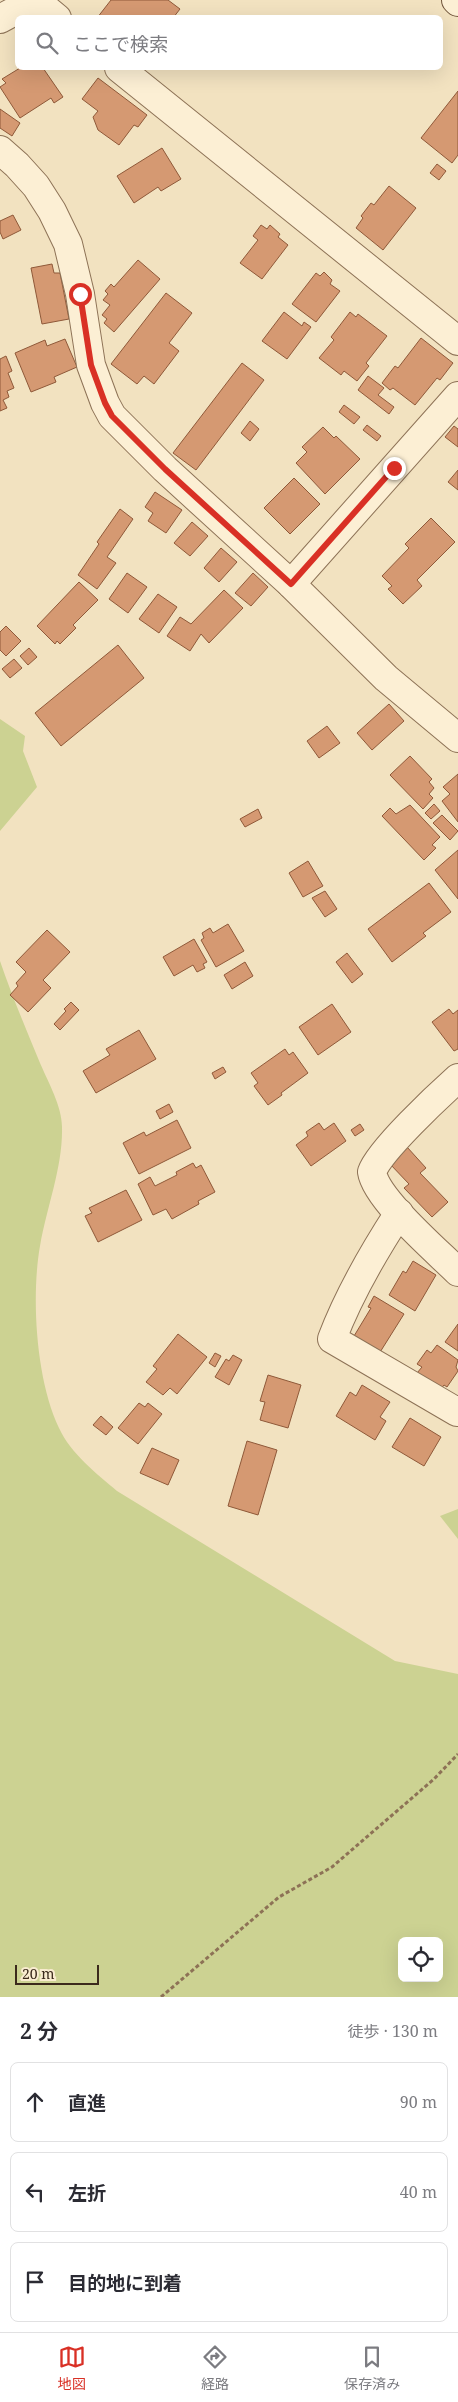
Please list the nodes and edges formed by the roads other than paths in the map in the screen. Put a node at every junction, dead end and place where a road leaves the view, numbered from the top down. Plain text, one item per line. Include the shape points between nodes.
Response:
1 (35, 0) edge
2 (53, 15) edge
3 (0, 20) edge
4 (121, 70) edge
5 (0, 150) edge
6 (458, 341) edge
7 (458, 396) edge
8 (291, 584) junction
9 (458, 738) edge
10 (458, 1078) edge
11 (400, 1213) junction
12 (458, 1272) edge
13 (458, 1410) edge

1 - 2 street
1 - 3 street
4 - 6 street
5 - 8 street via 36,186 68,244 91,365 112,416
7 - 8 street
8 - 9 street via 386,678
10 - 11 street via 431,1102 373,1167 373,1178
11 - 12 street
11 - 13 street via 374,1251 332,1339

